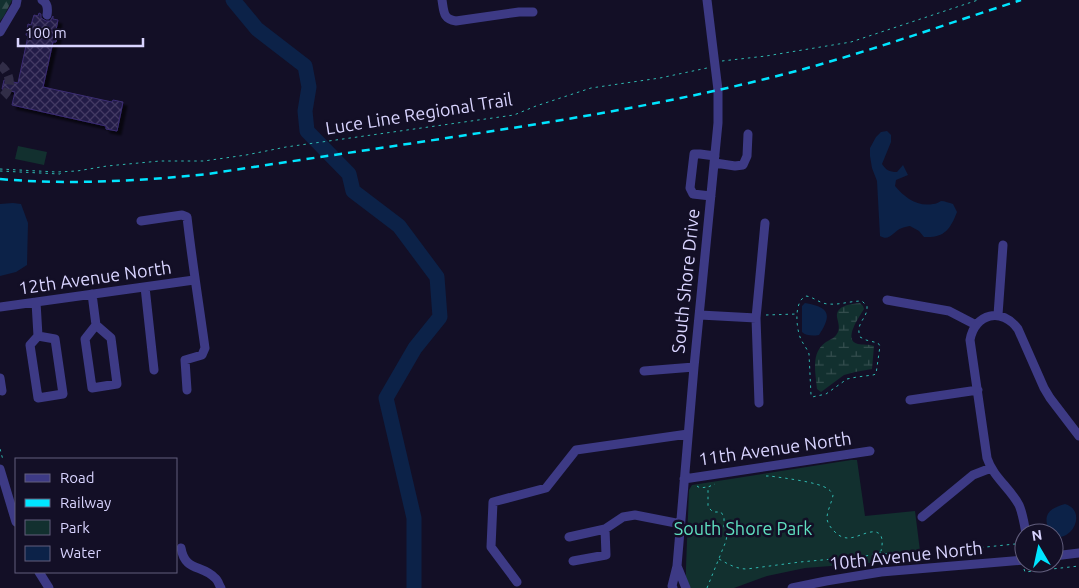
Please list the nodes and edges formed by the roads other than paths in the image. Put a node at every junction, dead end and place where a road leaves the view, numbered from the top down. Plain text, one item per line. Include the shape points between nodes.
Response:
1 (17, 0) edge
2 (42, 0) edge
3 (442, 0) edge
4 (707, 0) edge
5 (533, 12) dead end
6 (47, 15) dead end
7 (0, 32) edge
8 (748, 134) dead end
9 (715, 159) junction
10 (711, 196) junction
11 (140, 221) dead end
12 (765, 223) dead end
13 (1003, 245) dead end
14 (194, 280) junction
15 (144, 287) junction
16 (92, 294) junction
17 (887, 300) dead end
18 (36, 302) junction
19 (0, 307) edge
20 (700, 315) junction
21 (998, 315) junction
22 (756, 318) junction
23 (96, 325) junction
24 (976, 325) junction
25 (38, 336) junction
26 (694, 367) junction
27 (154, 370) dead end
28 (644, 371) dead end
29 (0, 378) edge
30 (187, 390) dead end
31 (978, 390) junction
32 (2, 391) dead end
33 (910, 400) dead end
34 (759, 403) dead end
35 (688, 434) junction
36 (1079, 436) edge
37 (870, 452) dead end
38 (0, 468) edge
39 (991, 468) junction
40 (684, 479) junction
41 (922, 517) dead end
42 (15, 519) edge
43 (1025, 523) edge
44 (681, 524) junction
45 (605, 529) junction
46 (569, 537) dead end
47 (181, 548) dead end
48 (1079, 553) edge
49 (1064, 555) edge
50 (573, 561) dead end
51 (1014, 561) edge
52 (677, 566) junction
53 (40, 573) edge
54 (517, 582) dead end
55 (827, 584) edge
56 (49, 588) edge
57 (221, 588) edge
58 (673, 588) edge
59 (686, 588) edge
60 (792, 588) edge

1 - 7 street
2 - 6 street via 48,6
3 - 5 street via 446,18 456,21
4 - 9 street, South Shore Drive via 718,90
8 - 9 street via 747,156 742,165
9 - 10 street, South Shore Drive
9 - 10 street via 694,154 690,188 693,194
10 - 20 street, South Shore Drive
11 - 14 street via 182,215 187,218
12 - 22 street
13 - 21 street
14 - 15 street, 12th Avenue North
14 - 30 street via 205,348 202,355 185,360
15 - 16 street, 12th Avenue North
15 - 27 street
16 - 18 street, 12th Avenue North
16 - 23 street
17 - 24 street via 949,311
18 - 19 street, 12th Avenue North
18 - 25 street
20 - 22 street
20 - 26 street, South Shore Drive
21 - 24 street via 982,319
21 - 36 street via 1018,329 1044,388
22 - 34 street
23 - 23 street via 85,339 92,388 117,384 110,338
24 - 31 street via 970,340
25 - 25 street via 30,346 38,398 63,394 55,339
26 - 28 street
26 - 35 street, South Shore Drive
29 - 32 street
31 - 33 street
31 - 39 street
35 - 40 street, South Shore Drive
35 - 54 street via 576,450 546,488 493,502 491,547
37 - 40 street, 11th Avenue North
38 - 42 street
39 - 41 street via 973,474
39 - 43 street via 1014,497
40 - 44 street, South Shore Drive
44 - 45 street via 635,515 623,517
44 - 52 street, South Shore Drive
45 - 46 street
45 - 50 street via 606,555
47 - 57 street via 183,557 191,566 210,573
48 - 49 street
51 - 55 street, 10th Avenue North via 881,572
52 - 58 street, South Shore Drive
52 - 59 street, South Shore Drive
53 - 56 street
55 - 60 street, 10th Avenue North

